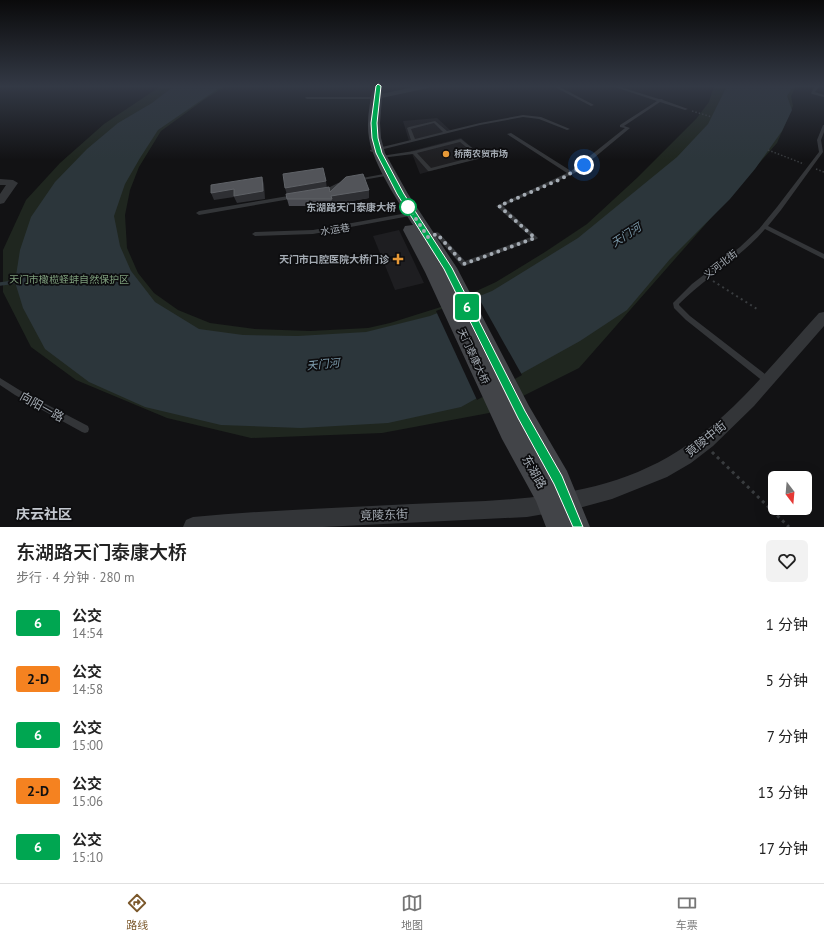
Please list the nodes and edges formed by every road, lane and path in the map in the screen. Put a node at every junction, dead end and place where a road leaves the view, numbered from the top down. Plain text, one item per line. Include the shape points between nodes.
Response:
1 (371, 111) edge
2 (644, 111) edge
3 (691, 111) edge
4 (712, 117) dead end
5 (824, 126) edge
6 (568, 129) dead end
7 (447, 133) junction
8 (509, 134) dead end
9 (413, 141) junction
10 (822, 147) edge
11 (768, 150) dead end
12 (414, 152) junction
13 (377, 153) junction
14 (810, 167) junction
15 (571, 173) junction
16 (386, 175) junction
17 (0, 182) edge
18 (315, 194) edge
19 (300, 196) edge
20 (0, 201) edge
21 (200, 213) dead end
22 (408, 215) junction
23 (764, 226) junction
24 (255, 234) dead end
25 (428, 237) junction
26 (824, 257) edge
27 (441, 270) junction
28 (705, 276) junction
29 (757, 309) dead end
30 (824, 317) edge
31 (767, 380) junction
32 (0, 381) edge
33 (513, 417) joint
34 (85, 429) dead end
35 (702, 442) junction
36 (559, 511) edge
37 (193, 527) edge
38 (577, 527) edge
39 (789, 527) edge

1 - 13 main road via 369,138
2 - 15 lane via 621,126 628,128
3 - 4 path
5 - 10 lane, 义河北街 via 819,140
6 - 7 lane via 540,118 523,116
7 - 9 lane
7 - 9 lane via 435,122 409,128
8 - 15 lane
9 - 13 lane
10 - 14 lane, 义河北街
11 - 14 path
12 - 12 lane via 461,140 480,157 430,170
12 - 13 lane
13 - 16 main road
14 - 23 lane, 义河北街
15 - 25 lane via 499,206 535,238 464,264 437,234
16 - 18 lane via 338,183 330,191
16 - 22 main road
17 - 20 street via 13,183
19 - 21 lane
22 - 24 lane, 水运巷 via 313,232
22 - 25 main road
22 - 27 main road
23 - 26 lane
23 - 28 lane, 义河北街
25 - 27 main road
27 - 33 main road, 天门泰康大桥
28 - 29 path
28 - 31 lane, 义河北街 via 676,303 676,306
30 - 31 street, 竟陵中街
31 - 35 street, 竟陵中街 via 732,418
32 - 34 lane, 向阳一路
33 - 36 main road, 东湖路
35 - 36 street, 竟陵中街 via 661,471
35 - 39 path
36 - 37 street, 竟陵东街 via 490,511 251,521
36 - 38 main road, 东湖路

